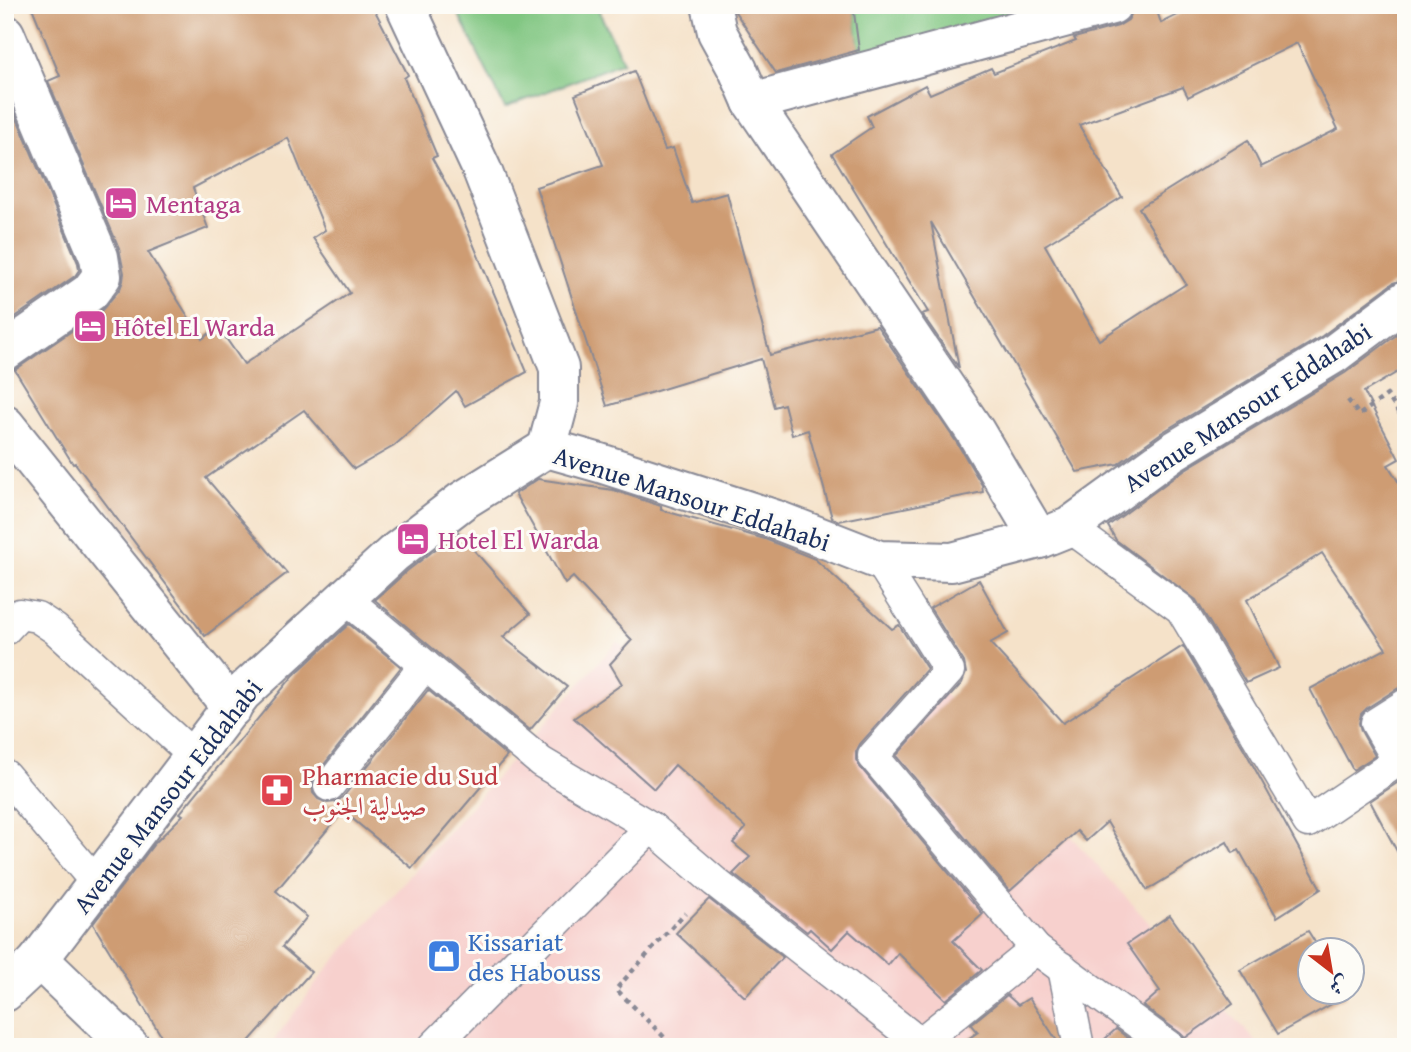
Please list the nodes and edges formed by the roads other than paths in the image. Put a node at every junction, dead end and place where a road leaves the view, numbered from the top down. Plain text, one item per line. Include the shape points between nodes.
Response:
1 (405, 5) edge
2 (711, 5) edge
3 (1112, 5) edge
4 (5, 34) edge
5 (752, 103) junction
6 (1406, 300) edge
7 (5, 351) edge
8 (5, 425) edge
9 (547, 448) junction
10 (1054, 533) junction
11 (879, 560) junction
12 (345, 598) junction
13 (5, 630) edge
14 (425, 665) junction
15 (1406, 704) edge
16 (232, 708) junction
17 (195, 757) junction
18 (5, 775) edge
19 (329, 786) dead end
20 (650, 827) junction
21 (97, 884) junction
22 (1037, 949) junction
23 (36, 962) junction
24 (1062, 968) junction
25 (5, 992) edge
26 (917, 1045) edge
27 (130, 1047) edge
28 (432, 1047) edge
29 (1079, 1047) edge
30 (1170, 1047) edge

1 - 9 street via 482,170 559,368 559,403
2 - 5 street via 717,32
3 - 5 street
4 - 7 street via 99,257 102,275 90,292
5 - 10 street via 975,431
6 - 10 street, Avenue Mansour Eddahabi via 1334,354 1172,452
8 - 16 street
9 - 11 street, Avenue Mansour Eddahabi via 774,519
9 - 12 street, Avenue Mansour Eddahabi via 462,501
10 - 11 street, Avenue Mansour Eddahabi via 953,562
10 - 15 lane via 1181,609 1308,822 1398,761 1376,723
11 - 22 lane via 949,670 873,756
12 - 14 lane
12 - 16 street, Avenue Mansour Eddahabi
13 - 17 lane via 20,614 37,617 55,629
14 - 19 lane
14 - 20 lane via 541,762
16 - 17 street, Avenue Mansour Eddahabi
17 - 21 street, Avenue Mansour Eddahabi
18 - 21 lane
20 - 26 lane
20 - 28 lane
21 - 23 street, Avenue Mansour Eddahabi
22 - 24 lane
22 - 26 lane
23 - 25 street, Avenue Mansour Eddahabi
23 - 27 street via 46,966
24 - 29 lane
24 - 30 lane

